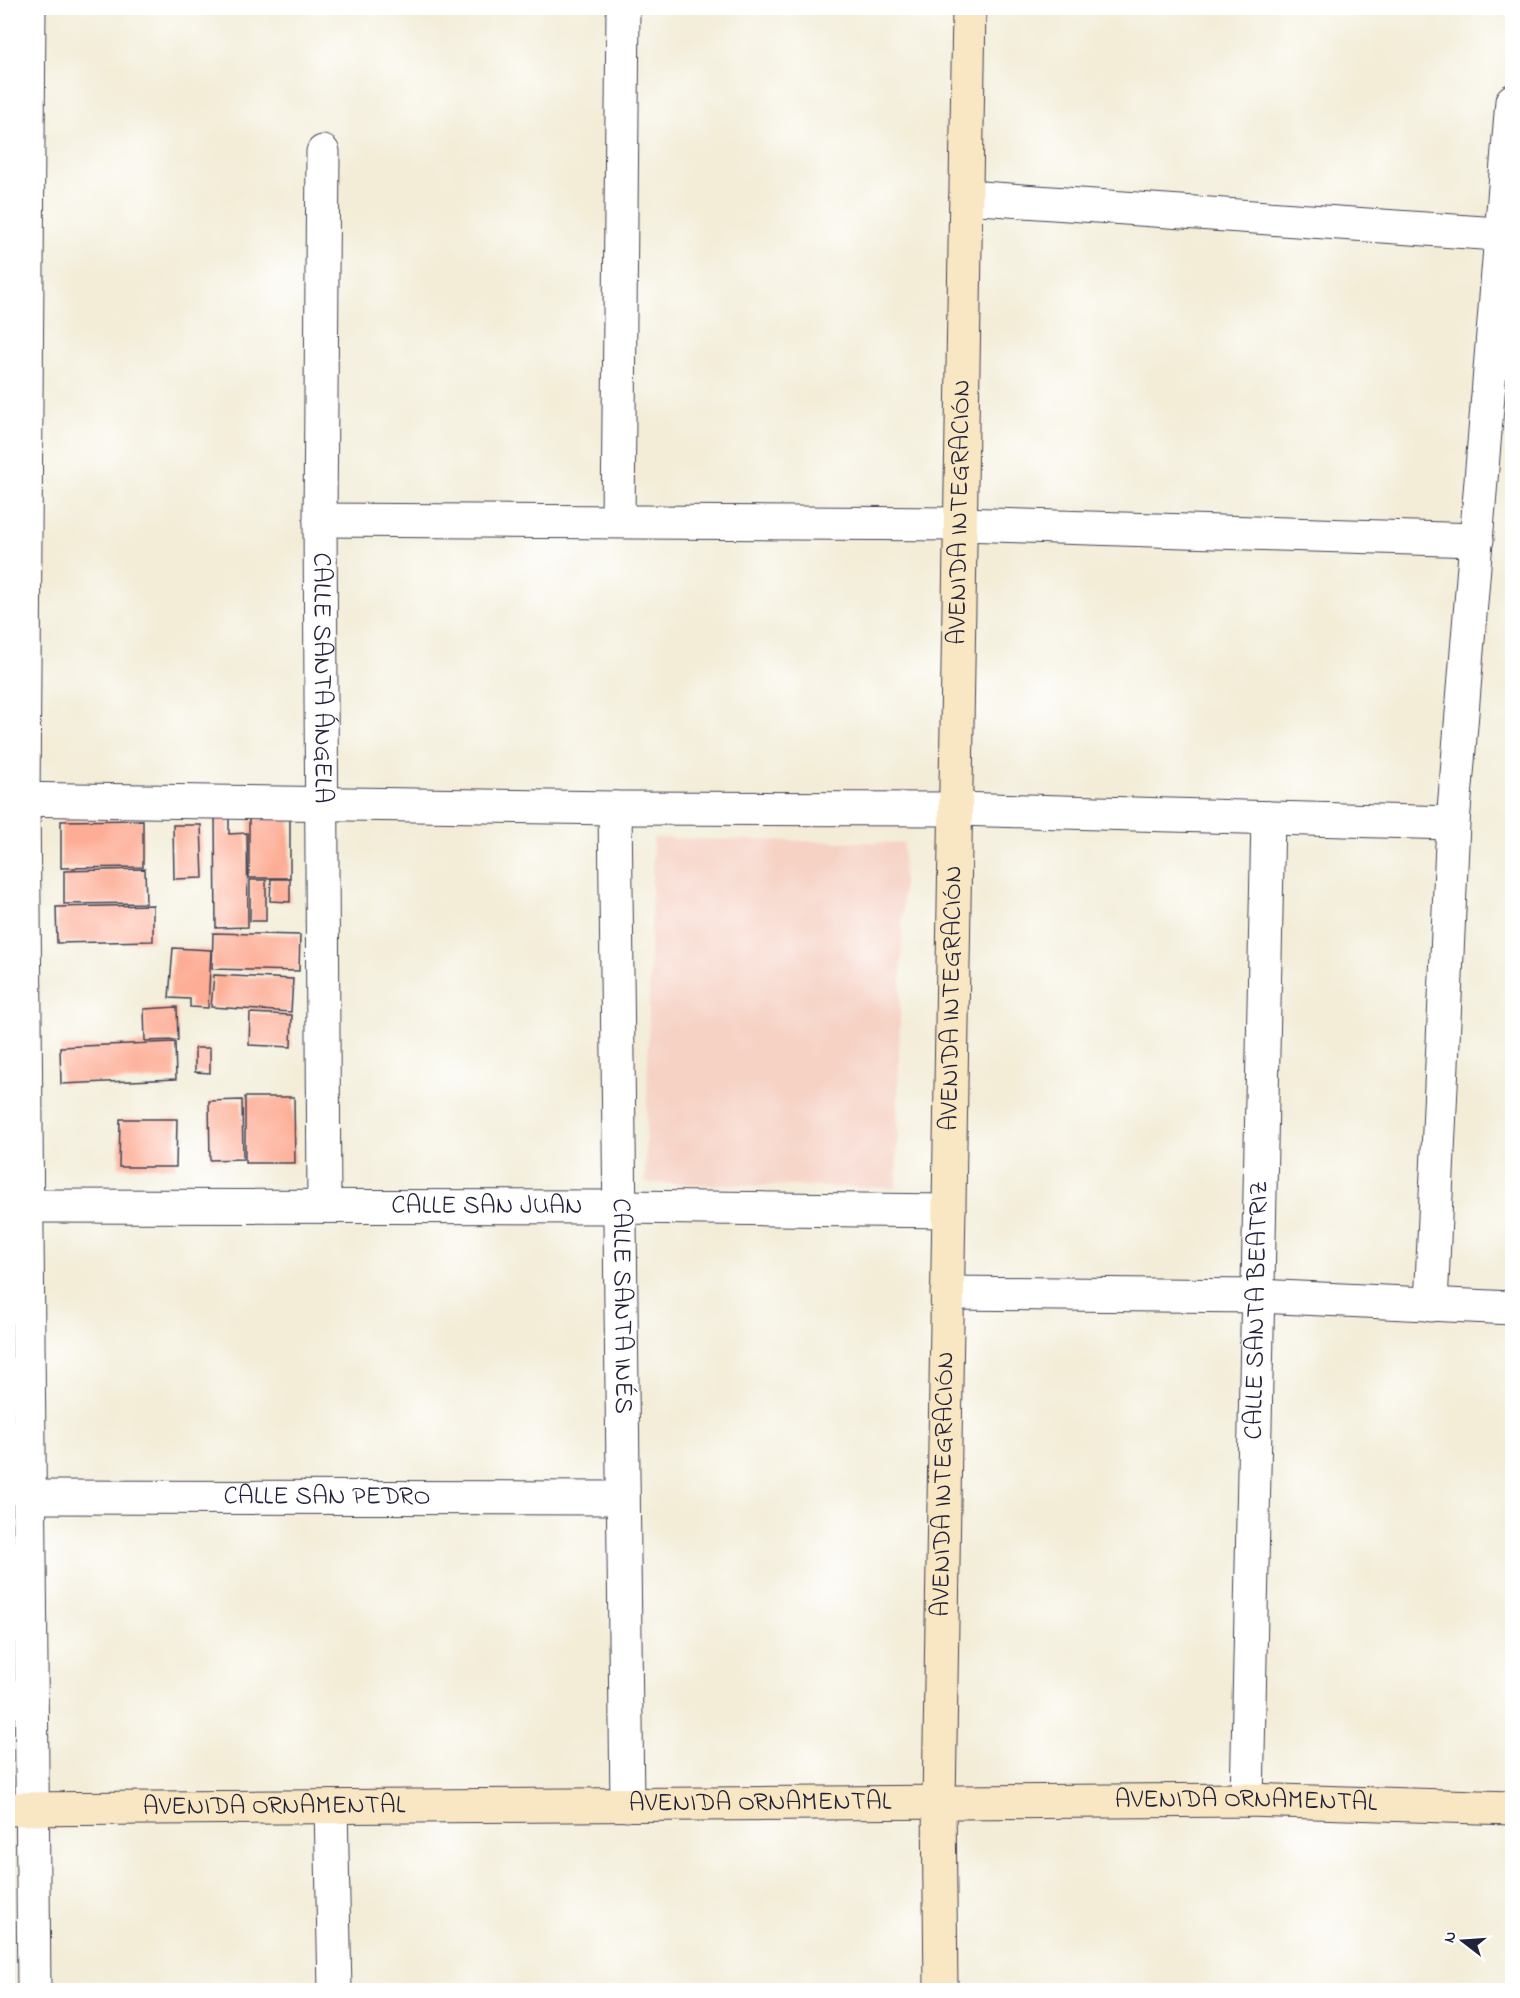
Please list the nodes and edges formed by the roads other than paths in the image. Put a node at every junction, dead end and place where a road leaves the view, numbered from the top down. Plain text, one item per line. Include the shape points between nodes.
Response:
1 (29, 8) edge
2 (623, 8) edge
3 (969, 8) edge
4 (1512, 101) edge
5 (323, 152) dead end
6 (966, 197) junction
7 (1507, 234) edge
8 (320, 520) junction
9 (618, 522) junction
10 (960, 524) junction
11 (1477, 540) junction
12 (15, 799) edge
13 (322, 803) junction
14 (615, 808) junction
15 (956, 809) junction
16 (1268, 818) junction
17 (1453, 823) junction
18 (27, 1206) junction
19 (324, 1206) junction
20 (620, 1207) junction
21 (948, 1210) junction
22 (947, 1293) junction
23 (1258, 1296) junction
24 (1431, 1305) junction
25 (1512, 1308) edge
26 (30, 1497) junction
27 (624, 1498) junction
28 (1247, 1800) junction
29 (939, 1802) junction
30 (627, 1805) junction
31 (331, 1807) junction
32 (1512, 1808) edge
33 (20, 1809) edge
34 (34, 1990) edge
35 (335, 1990) edge
36 (941, 1990) edge

1 - 12 street
2 - 9 street
3 - 6 street, AVENIDA INTEGRACIÓN
4 - 7 street
5 - 8 street, CALLE SANTA ÁNGELA
6 - 7 street
6 - 10 street, AVENIDA INTEGRACIÓN
7 - 11 street
8 - 9 street
8 - 13 street, CALLE SANTA ÁNGELA
9 - 10 street
10 - 11 street
10 - 15 street, AVENIDA INTEGRACIÓN
11 - 17 street
12 - 13 street
12 - 18 street
13 - 14 street
13 - 19 street, CALLE SANTA ÁNGELA
14 - 15 street
14 - 20 street, CALLE SANTA INÉS
15 - 16 street
15 - 21 street, AVENIDA INTEGRACIÓN
16 - 17 street
16 - 23 street, CALLE SANTA BEATRIZ
17 - 24 street
18 - 19 street, CALLE SAN JUAN
18 - 26 street
19 - 20 street, CALLE SAN JUAN
20 - 21 street, CALLE SAN JUAN
20 - 27 street, CALLE SANTA INÉS
21 - 22 street, AVENIDA INTEGRACIÓN
22 - 23 street
22 - 29 street, AVENIDA INTEGRACIÓN
23 - 24 street
23 - 28 street, CALLE SANTA BEATRIZ
24 - 25 street
26 - 27 street, CALLE SAN PEDRO
26 - 33 street
27 - 30 street, CALLE SANTA INÉS
28 - 29 street, AVENIDA ORNAMENTAL
28 - 32 street, AVENIDA ORNAMENTAL
29 - 30 street, AVENIDA ORNAMENTAL
29 - 36 street, AVENIDA INTEGRACIÓN
30 - 31 street, AVENIDA ORNAMENTAL
31 - 33 street, AVENIDA ORNAMENTAL
31 - 35 street
33 - 34 street

